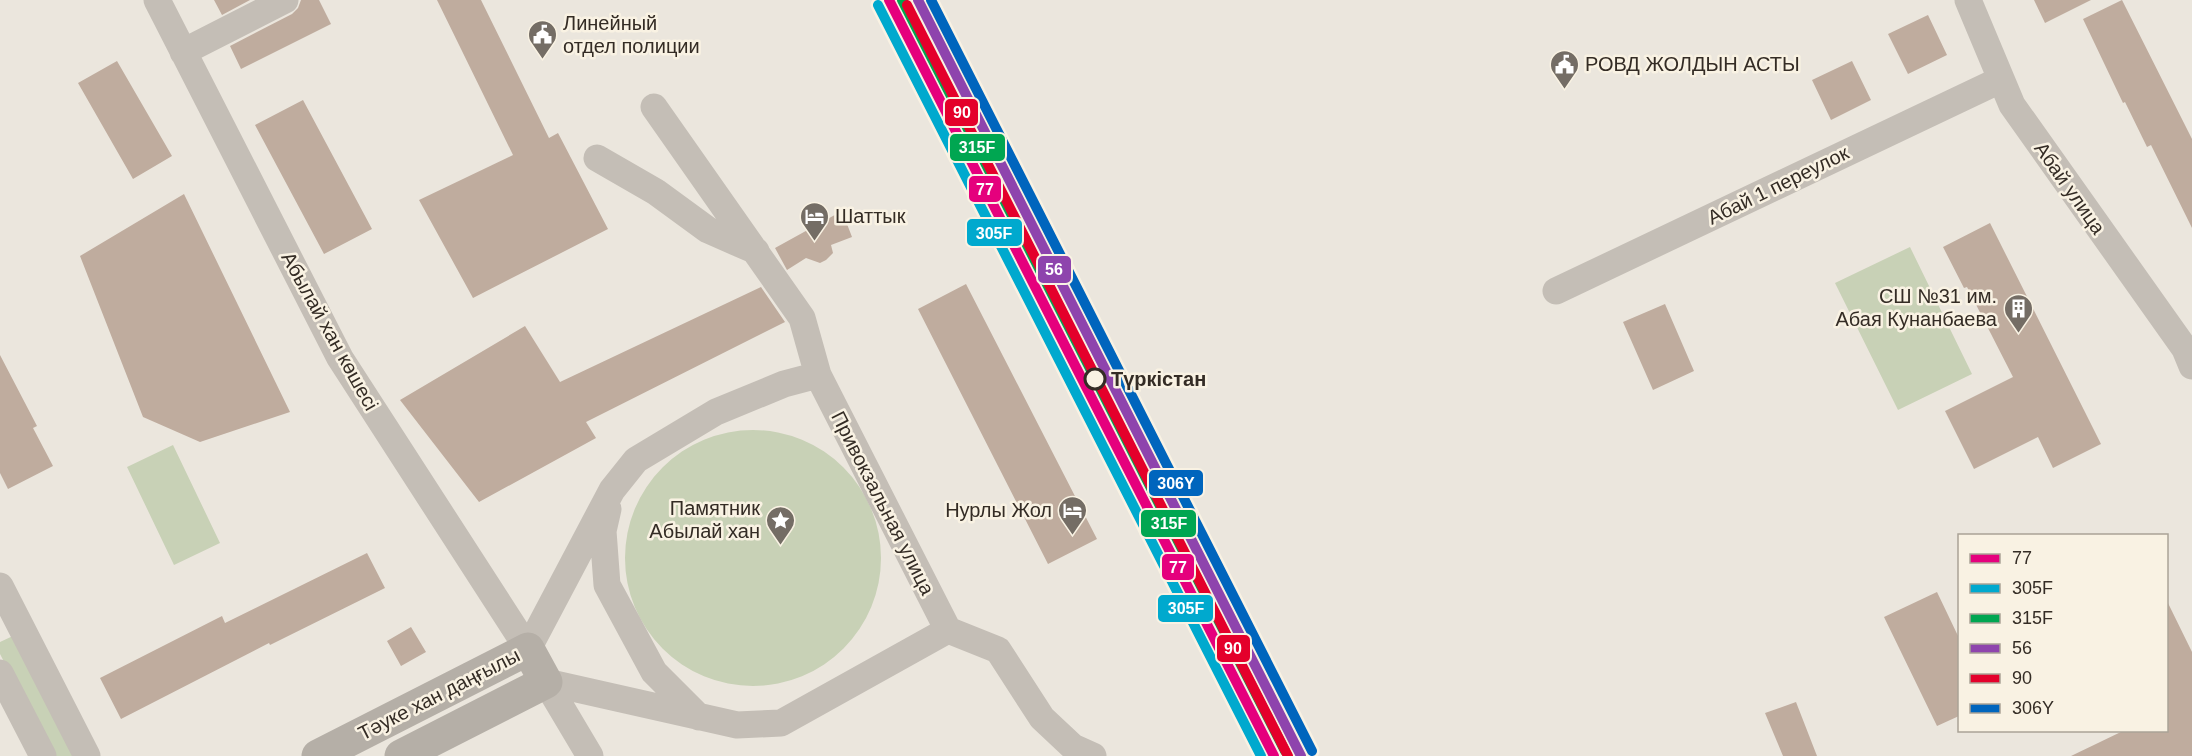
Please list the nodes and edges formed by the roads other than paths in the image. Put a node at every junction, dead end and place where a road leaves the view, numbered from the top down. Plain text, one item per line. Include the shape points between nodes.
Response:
1 (157, 0) edge
2 (285, 0) edge
3 (1968, 0) edge
4 (183, 52) junction
5 (2000, 80) junction
6 (654, 107) dead end
7 (597, 158) dead end
8 (757, 252) junction
9 (1556, 291) dead end
10 (2192, 366) edge
11 (818, 375) junction
12 (612, 490) junction
13 (0, 586) edge
14 (948, 630) junction
15 (528, 649) junction
16 (0, 673) edge
17 (546, 682) junction
18 (699, 717) junction
19 (43, 756) edge
20 (87, 756) edge
21 (318, 756) edge
22 (401, 756) edge
23 (590, 756) edge
24 (1093, 756) edge

1 - 4 street, Абылай хан көшесі
2 - 4 street
3 - 5 street, Абай улица
4 - 15 street, Абылай хан көшесі via 340,358
5 - 9 street, Абай 1 переулок
5 - 10 street, Абай улица via 2012,105 2185,349
6 - 8 street, Привокзальная улица
7 - 8 street via 656,192 708,230
8 - 11 street, Привокзальная улица via 802,318
11 - 12 street via 784,384 716,412 636,460
11 - 14 street, Привокзальная улица
12 - 15 street
12 - 18 street via 603,531 607,585 654,672
13 - 20 street
14 - 18 street via 781,723 737,725
14 - 24 street via 998,650 1042,718 1073,747
15 - 17 street
15 - 21 street, Тәуке хан даңғылы
16 - 19 street
17 - 18 street
17 - 22 street, Тәуке хан даңғылы
17 - 23 street

